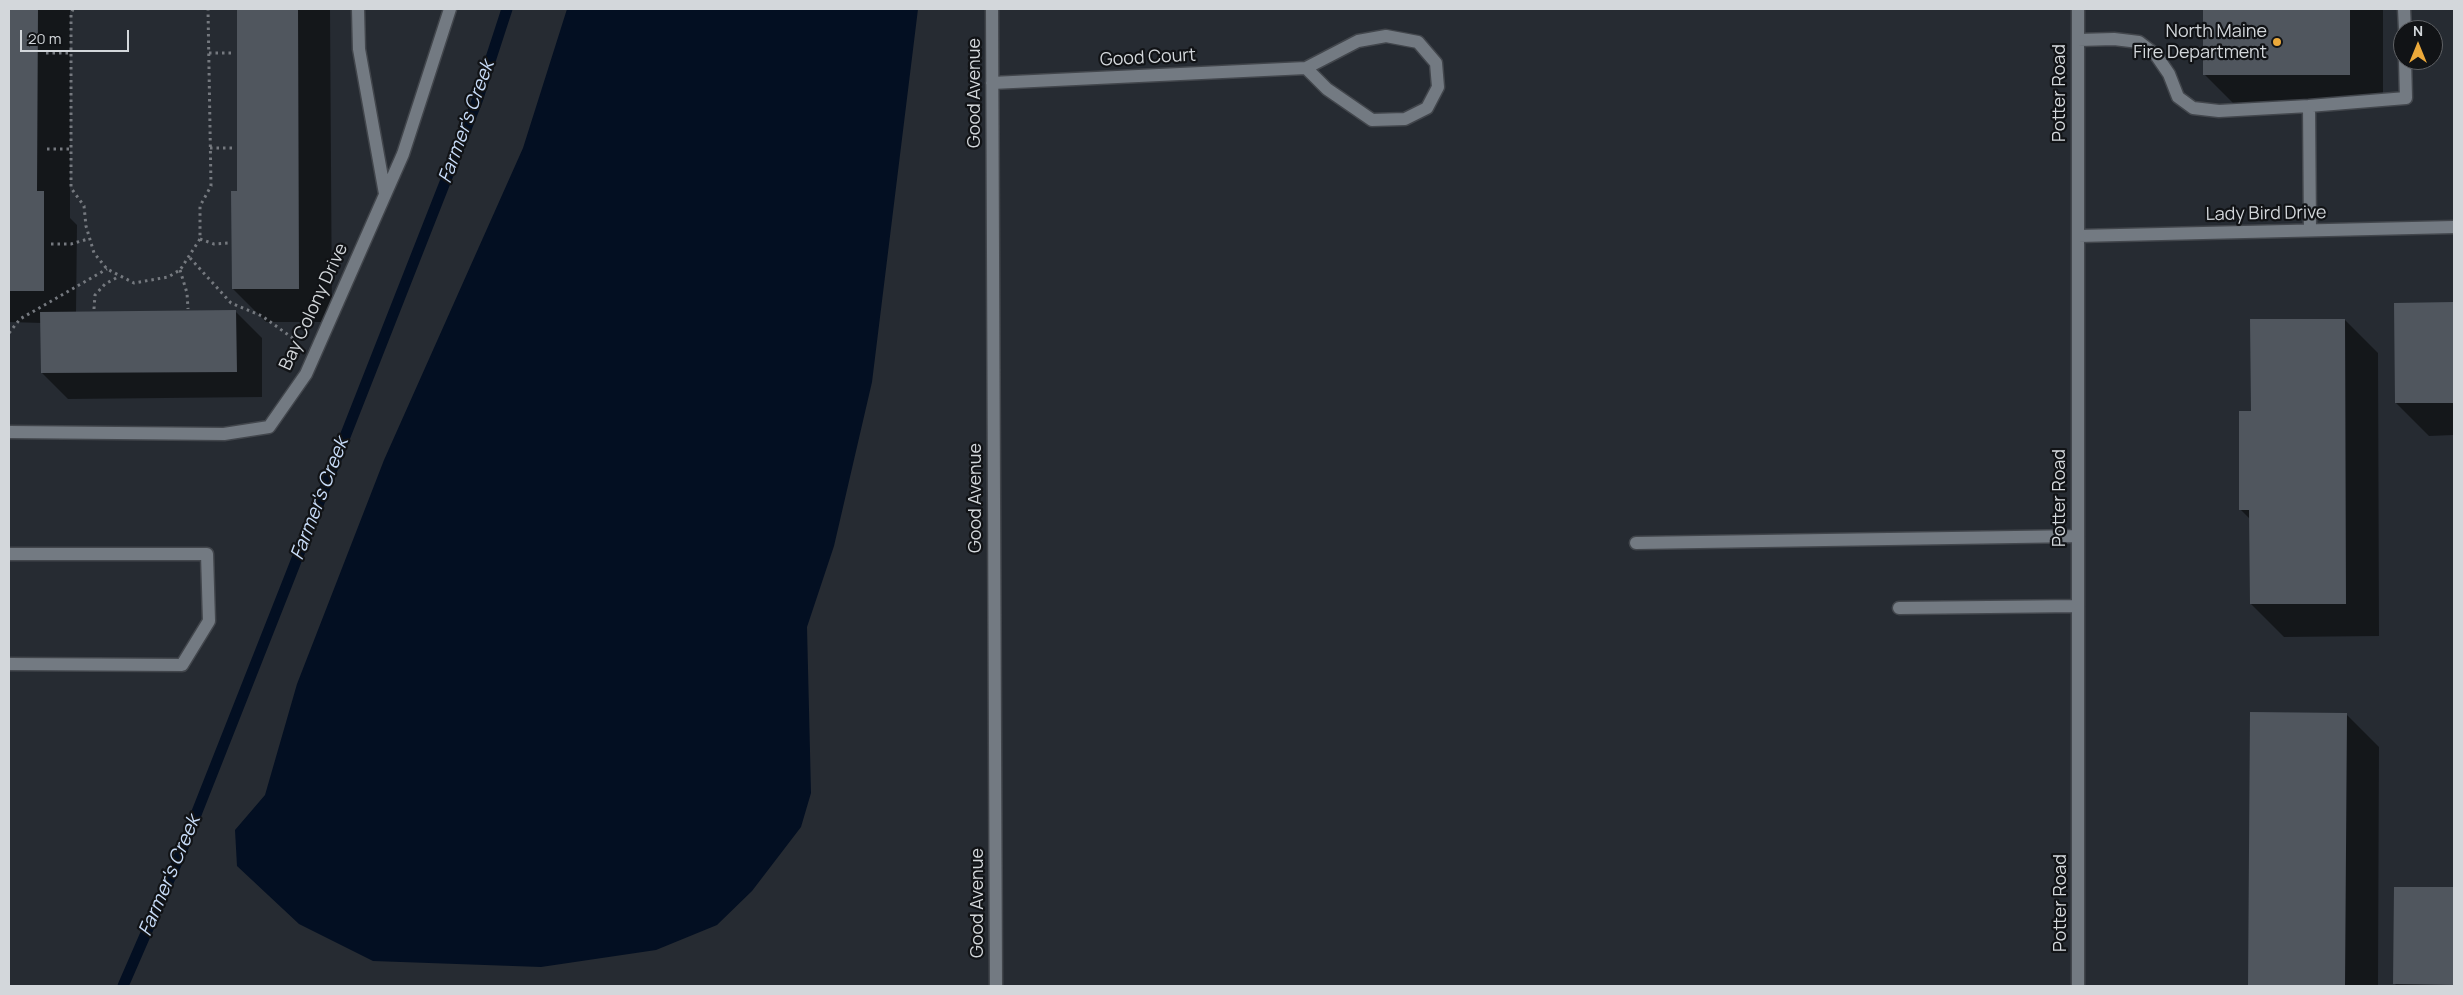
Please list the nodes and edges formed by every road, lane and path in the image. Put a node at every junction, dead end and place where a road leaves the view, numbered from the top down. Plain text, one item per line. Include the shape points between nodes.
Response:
1 (73, 9) edge
2 (208, 9) edge
3 (358, 9) edge
4 (450, 9) edge
5 (992, 9) edge
6 (2078, 9) edge
7 (2078, 40) junction
8 (46, 53) dead end
9 (71, 53) junction
10 (209, 53) junction
11 (232, 53) dead end
12 (1306, 68) junction
13 (2405, 70) edge
14 (992, 83) junction
15 (2309, 106) junction
16 (210, 148) junction
17 (234, 148) dead end
18 (47, 149) dead end
19 (71, 149) junction
20 (385, 194) junction
21 (2454, 226) edge
22 (2310, 230) junction
23 (2078, 236) junction
24 (88, 239) junction
25 (200, 239) junction
26 (229, 243) dead end
27 (52, 244) dead end
28 (190, 258) junction
29 (107, 269) junction
30 (180, 270) junction
31 (118, 277) junction
32 (94, 309) dead end
33 (188, 309) dead end
34 (9, 333) edge
35 (313, 356) junction
36 (9, 432) edge
37 (2078, 536) junction
38 (1636, 543) dead end
39 (9, 554) edge
40 (2078, 606) junction
41 (1899, 608) dead end
42 (9, 664) edge
43 (996, 986) edge
44 (2078, 986) edge

1 - 9 path
2 - 10 path
3 - 20 street via 359,49
4 - 20 street, Bay Colony Drive via 403,154
5 - 14 street, Good Avenue
6 - 7 street, Potter Road
7 - 15 street via 2139,42 2156,55 2169,74 2178,97 2193,108
7 - 23 street, Potter Road
8 - 9 path
9 - 19 path
10 - 11 path
10 - 16 path
12 - 12 street, Good Court via 1328,89 1372,120 1405,119 1427,108 1438,87 1436,63 1418,42 1386,36 1358,41
12 - 14 street, Good Court
13 - 15 street via 2406,98
14 - 43 street, Good Avenue
15 - 22 street
16 - 17 path
16 - 25 path via 211,186 200,206
18 - 19 path
19 - 24 path via 71,188 84,206
20 - 35 street, Bay Colony Drive
21 - 22 street, Lady Bird Drive
22 - 23 street, Lady Bird Drive
23 - 37 street, Potter Road
24 - 27 path via 71,244
24 - 29 path
25 - 26 path via 214,244
25 - 28 path
28 - 30 path
28 - 35 path via 231,303 262,316
29 - 31 path
29 - 34 path via 20,320
30 - 31 path via 168,277 134,283
30 - 33 path via 188,293
31 - 32 path via 105,284 96,295
35 - 36 street, Bay Colony Drive via 306,374 269,427 224,434
37 - 38 street
37 - 40 street, Potter Road
39 - 42 street via 207,554 210,621 182,665
40 - 41 street
40 - 44 street, Potter Road

